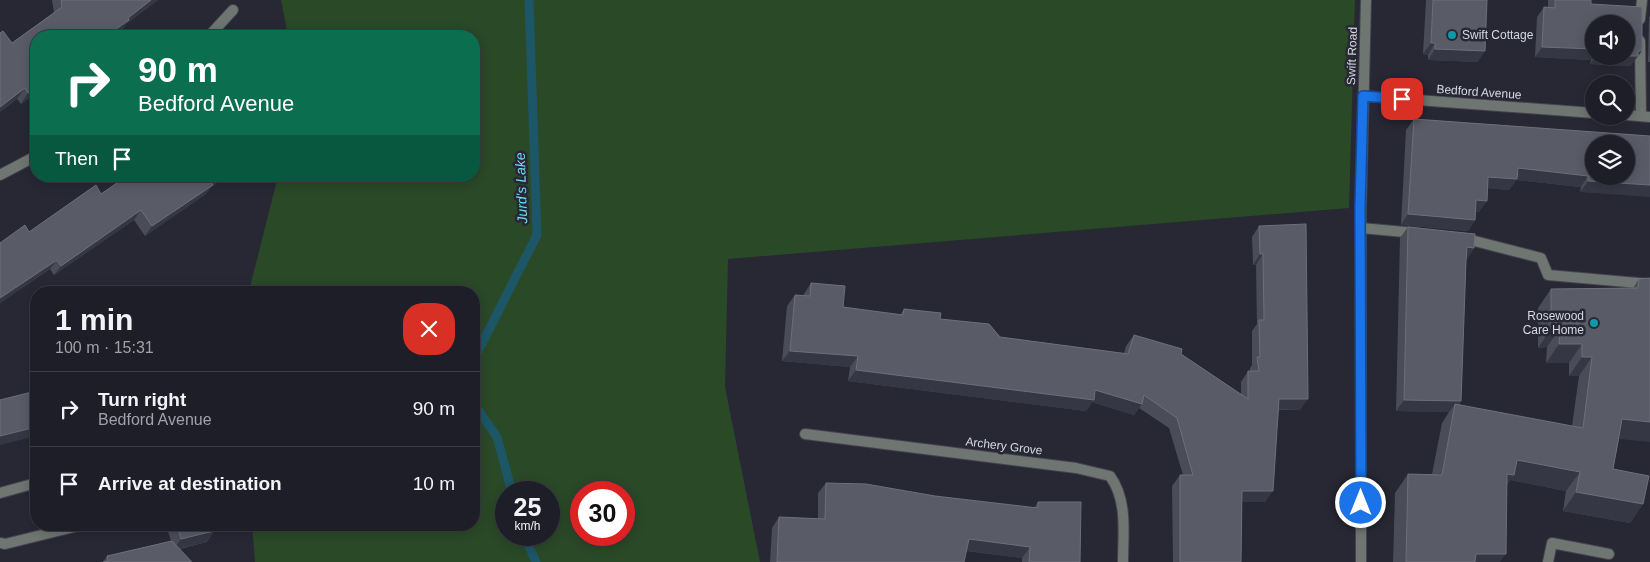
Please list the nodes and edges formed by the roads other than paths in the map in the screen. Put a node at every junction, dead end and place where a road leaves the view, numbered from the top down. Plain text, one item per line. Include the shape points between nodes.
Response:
1 (1366, 0) edge
2 (1642, 0) edge
3 (233, 10) dead end
4 (215, 30) edge
5 (1363, 96) junction
6 (1585, 112) edge
7 (1645, 116) edge
8 (30, 159) edge
9 (0, 175) edge
10 (1361, 228) junction
11 (1425, 234) edge
12 (1453, 236) edge
13 (1650, 284) edge
14 (805, 434) dead end
15 (30, 485) edge
16 (0, 493) edge
17 (58, 531) edge
18 (0, 543) edge
19 (1609, 554) dead end
20 (1123, 562) edge
21 (1361, 562) edge
22 (1548, 562) edge

1 - 5 street, Swift Road
2 - 7 street
3 - 4 street
5 - 6 street, Bedford Avenue
5 - 10 street, Swift Road
8 - 9 street
10 - 11 street
10 - 21 street, Swift Road
12 - 13 street via 1541,258 1548,275
14 - 20 street, Archery Grove via 1076,468 1110,476 1119,488 1124,513
15 - 16 street
17 - 18 street
19 - 22 street via 1552,543

